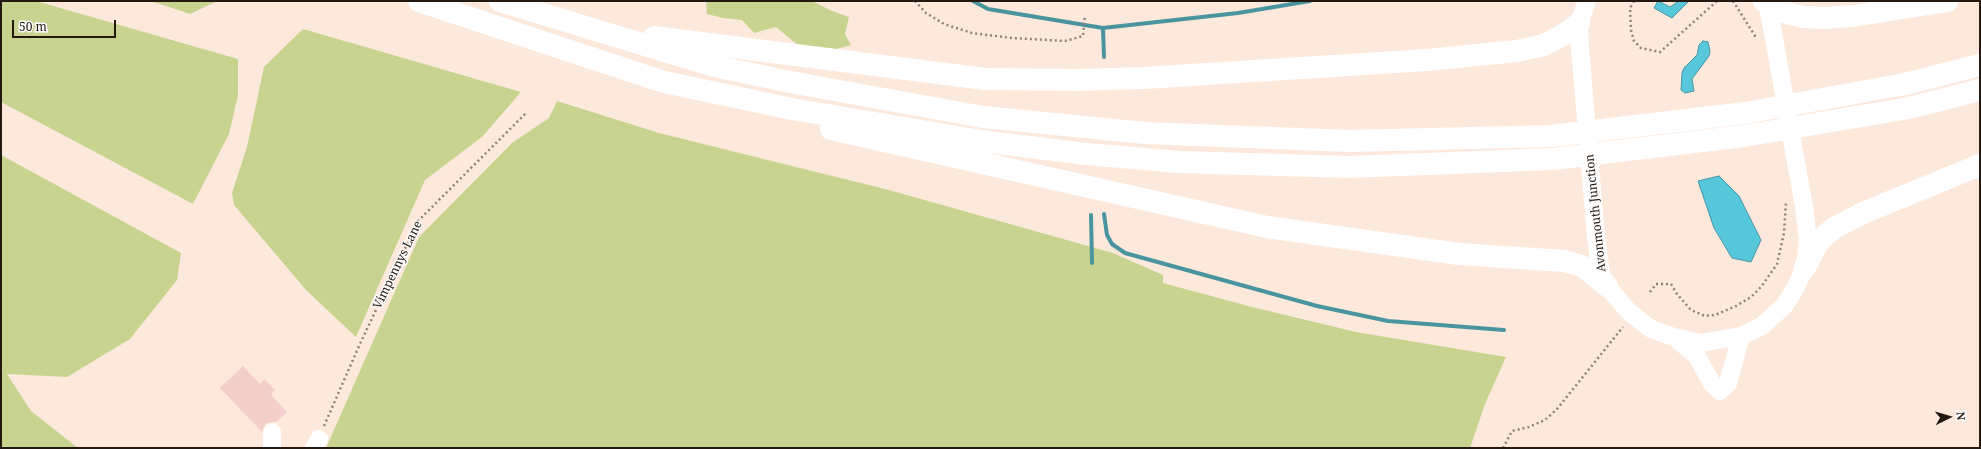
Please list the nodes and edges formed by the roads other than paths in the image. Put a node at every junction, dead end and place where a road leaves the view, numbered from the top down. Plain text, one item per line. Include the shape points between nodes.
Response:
1 (419, 1) edge
2 (500, 1) edge
3 (1587, 1) edge
4 (1764, 1) edge
5 (1947, 1) edge
6 (1579, 23) junction
7 (589, 29) junction
8 (1980, 65) edge
9 (664, 82) junction
10 (1980, 90) edge
11 (1980, 164) edge
12 (1805, 267) junction
13 (1607, 286) junction
14 (1741, 336) junction
15 (1674, 337) junction

1 - 9 highway
2 - 7 highway
3 - 6 street, Avonmouth Junction
4 - 5 highway via 1783,12 1803,17 1824,18
4 - 12 street, Avonmouth Junction via 1772,27 1808,240
6 - 7 highway via 1568,32 1544,44 1517,51 1427,60 1078,80 986,79
6 - 13 street, Avonmouth Junction via 1596,237 1601,274
7 - 8 highway via 714,66 983,117 1145,133 1350,141 1551,136 1745,113 1905,84
9 - 10 highway via 792,109 981,141 1179,162 1349,167 1553,158 1744,136 1909,108
9 - 13 highway via 735,108 1267,227 1459,254 1565,261 1584,267
11 - 12 highway via 1863,213 1834,228 1819,241
12 - 14 street, Avonmouth Junction via 1784,306 1762,326
13 - 15 street, Avonmouth Junction via 1629,312 1651,329
14 - 15 street, Avonmouth Junction via 1701,343
14 - 15 street via 1728,382 1720,391 1712,384 1697,356

